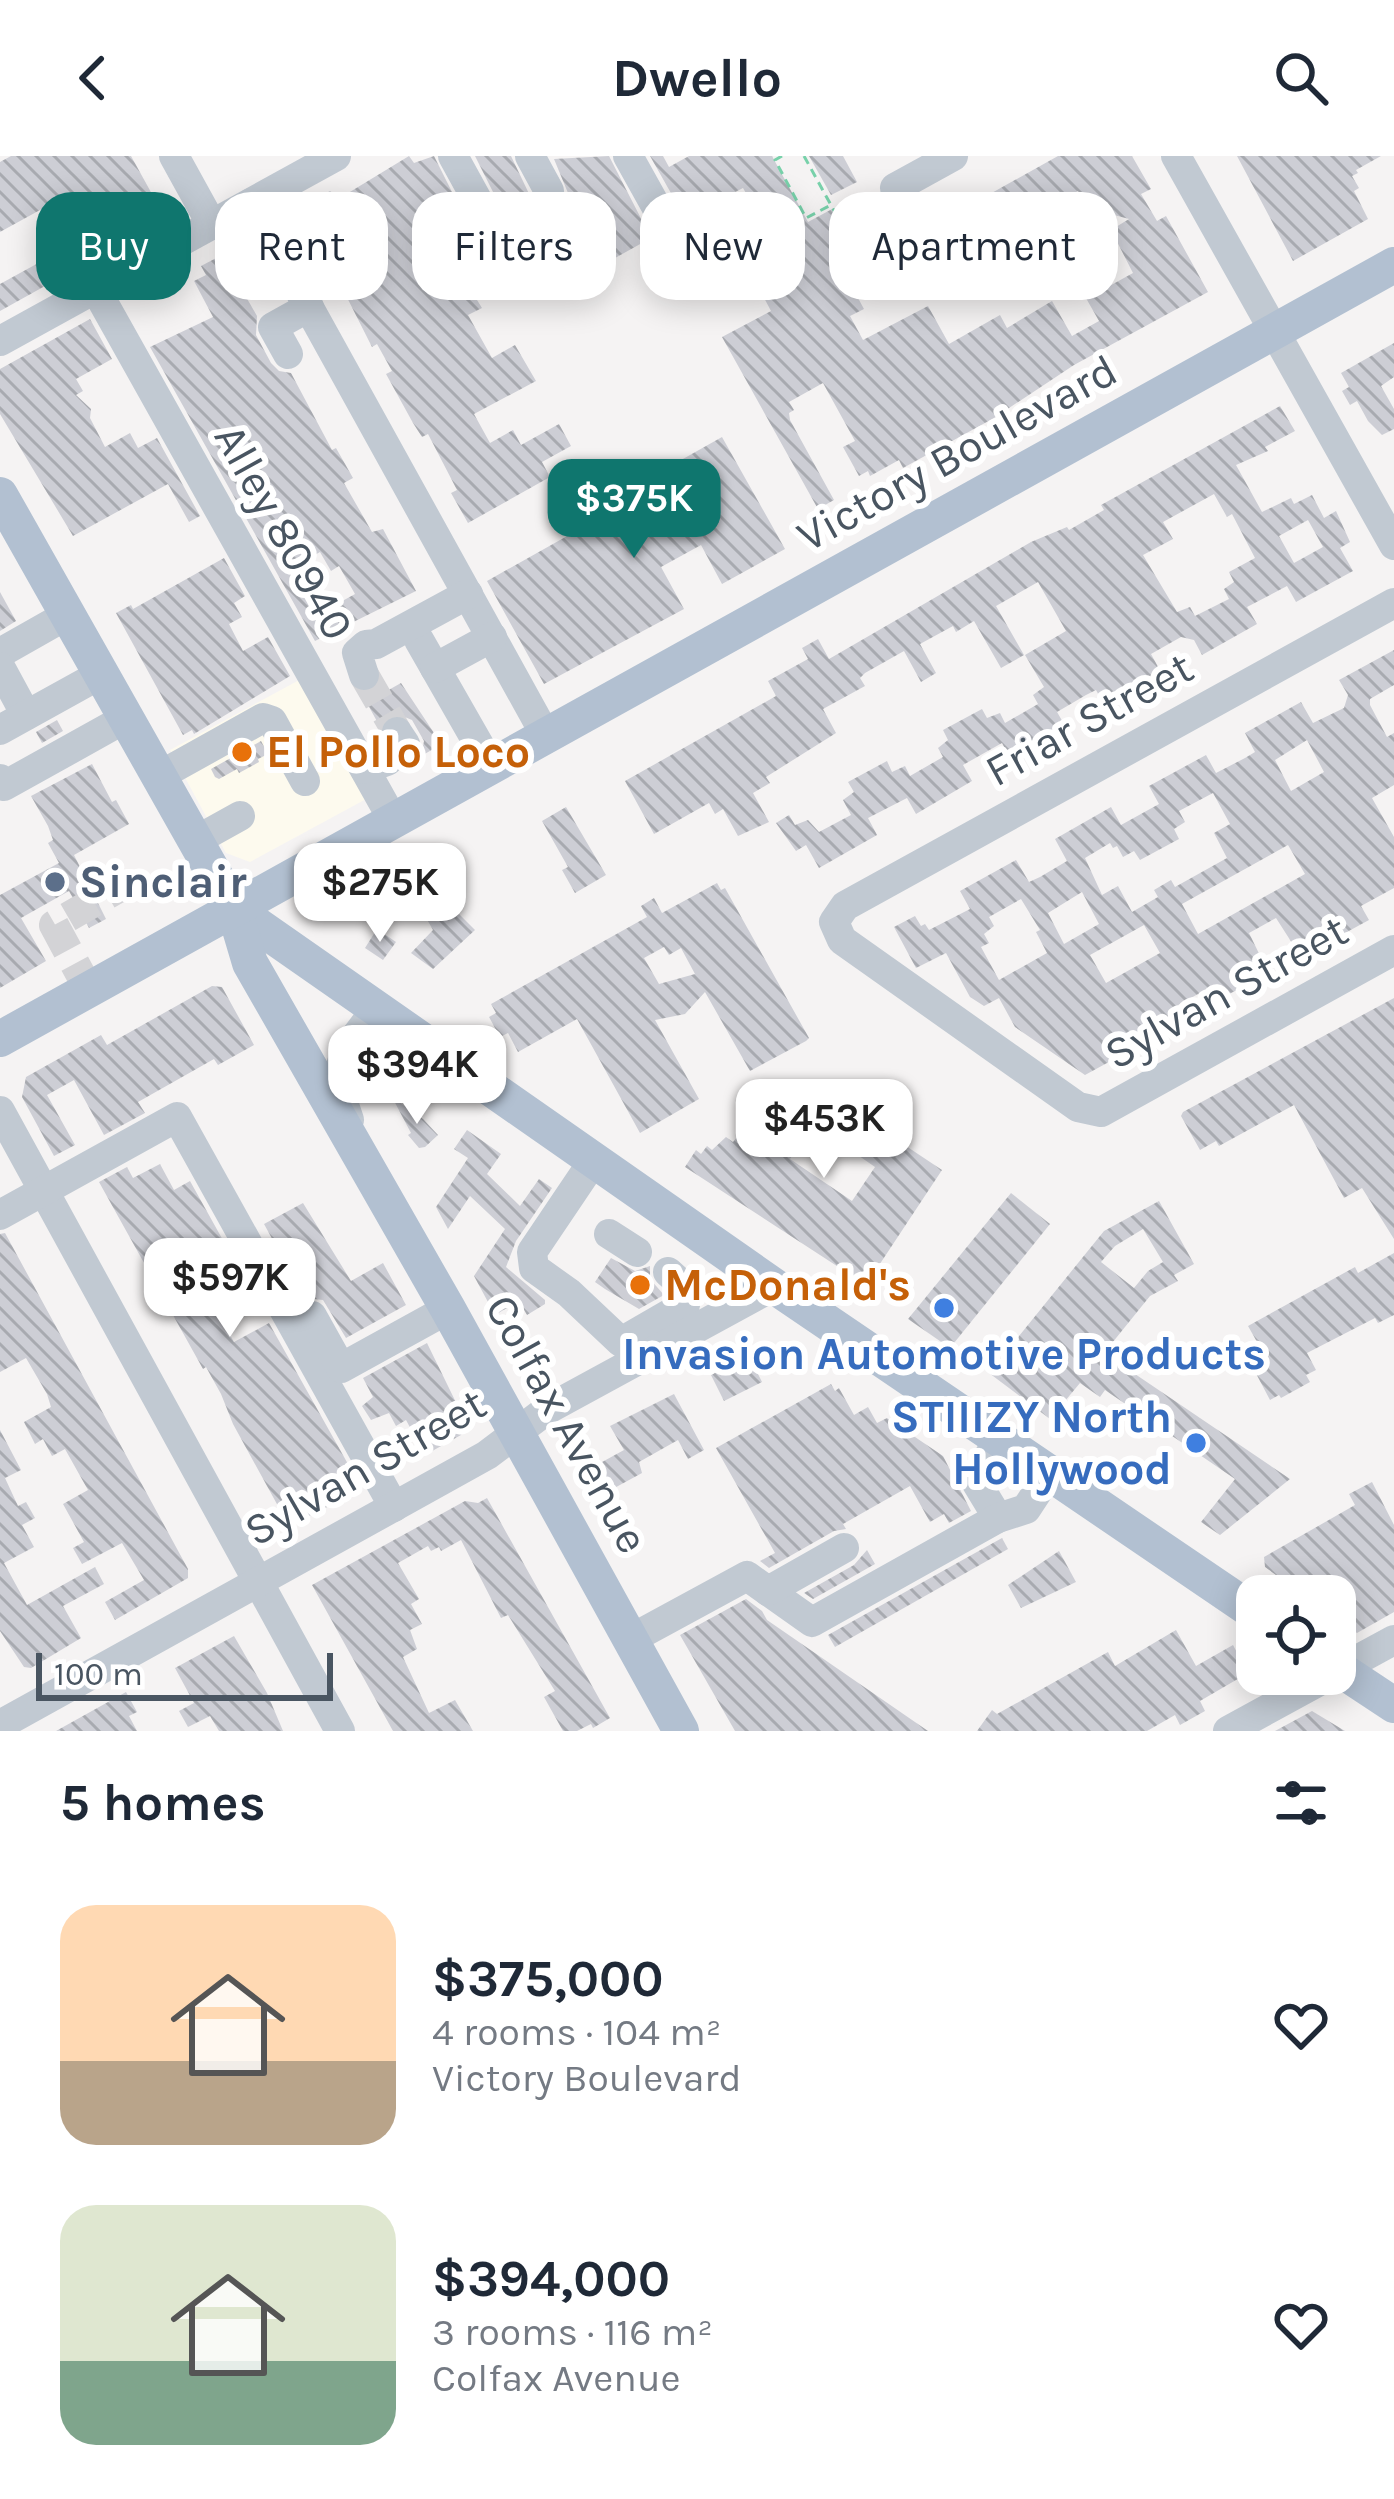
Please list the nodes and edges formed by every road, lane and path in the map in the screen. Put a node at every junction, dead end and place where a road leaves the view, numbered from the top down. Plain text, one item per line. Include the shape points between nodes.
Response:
1 (174, 156) edge
2 (336, 156) edge
3 (453, 156) edge
4 (530, 156) edge
5 (628, 156) edge
6 (782, 156) edge
7 (804, 156) edge
8 (953, 156) edge
9 (1176, 156) edge
10 (895, 188) dead end
11 (549, 190) dead end
12 (271, 192) edge
13 (473, 192) edge
14 (648, 192) edge
15 (829, 201) edge
16 (829, 206) edge
17 (215, 223) edge
18 (212, 225) junction
19 (191, 236) edge
20 (1394, 265) edge
21 (73, 300) edge
22 (102, 300) edge
23 (305, 300) edge
24 (309, 307) junction
25 (1274, 331) junction
26 (0, 341) edge
27 (288, 354) dead end
28 (0, 495) edge
29 (1394, 545) edge
30 (468, 594) junction
31 (1394, 603) edge
32 (68, 615) junction
33 (492, 637) junction
34 (419, 640) dead end
35 (0, 652) edge
36 (0, 667) edge
37 (435, 668) junction
38 (101, 674) junction
39 (364, 675) dead end
40 (126, 718) junction
41 (13, 723) edge
42 (398, 732) dead end
43 (546, 736) junction
44 (491, 766) junction
45 (365, 769) junction
46 (159, 776) junction
47 (0, 779) edge
48 (305, 781) dead end
49 (241, 816) dead end
50 (393, 820) junction
51 (195, 841) junction
52 (234, 909) junction
53 (1394, 950) edge
54 (376, 1010) junction
55 (0, 1039) edge
56 (0, 1111) edge
57 (1101, 1112) joint
58 (594, 1160) junction
59 (366, 1165) junction
60 (44, 1190) junction
61 (0, 1215) edge
62 (609, 1234) dead end
63 (637, 1252) dead end
64 (668, 1272) dead end
65 (774, 1286) junction
66 (448, 1309) junction
67 (312, 1316) dead end
68 (517, 1433) junction
69 (998, 1439) junction
70 (1049, 1474) junction
71 (394, 1507) junction
72 (998, 1518) junction
73 (844, 1548) dead end
74 (258, 1582) junction
75 (768, 1591) junction
76 (1236, 1600) edge
77 (631, 1639) junction
78 (1394, 1640) edge
79 (1356, 1660) edge
80 (1356, 1682) edge
81 (1292, 1695) edge
82 (1394, 1705) edge
83 (1, 1726) edge
84 (340, 1731) edge
85 (681, 1731) edge
86 (1228, 1731) edge

1 - 18 street
2 - 12 street
3 - 13 street
4 - 11 street
5 - 14 street
6 - 16 path via 775,160 806,218
7 - 15 path
8 - 10 street
9 - 25 street
17 - 18 street
18 - 19 street
20 - 25 main road, Victory Boulevard
21 - 26 street
22 - 45 street, Alley 80940
23 - 24 street
24 - 27 street via 273,327
24 - 30 street
25 - 29 street
25 - 43 main road, Victory Boulevard
28 - 32 main road
30 - 33 street
30 - 39 street via 366,645 356,653
31 - 57 street, Friar Street via 845,906 834,922 842,940 1078,1107
32 - 35 street
32 - 38 main road
33 - 37 street
33 - 43 street
34 - 37 street
36 - 41 street
37 - 44 street
38 - 40 main road
38 - 41 street
40 - 46 main road
40 - 47 street via 4,786
42 - 45 street via 405,744
43 - 44 main road, Victory Boulevard
44 - 50 main road, Victory Boulevard
45 - 50 street, Alley 80940
46 - 48 street via 263,718
46 - 51 main road
49 - 51 street
50 - 52 main road, Victory Boulevard
51 - 52 main road
52 - 54 main road
52 - 55 main road, Victory Boulevard
52 - 59 main road, Colfax Avenue via 250,963
53 - 57 street, Sylvan Street
54 - 58 main road
54 - 59 street, Colfax Avenue via 339,1063 341,1098
56 - 60 street
58 - 64 street via 532,1252 534,1268 621,1342 685,1305 687,1289
58 - 65 main road
59 - 66 main road, Colfax Avenue
60 - 61 street
60 - 71 street via 177,1117
60 - 74 street
62 - 63 street
65 - 68 street, Sylvan Street via 548,1408
65 - 69 main road
66 - 67 street via 341,1368
66 - 68 main road, Colfax Avenue
68 - 71 street, Sylvan Street
68 - 77 main road, Colfax Avenue
69 - 70 main road
69 - 72 street via 975,1480
70 - 72 street via 1026,1509
70 - 76 main road
71 - 74 street, Sylvan Street
72 - 75 street via 812,1622
73 - 75 street
74 - 83 street, Sylvan Street
74 - 84 street
75 - 77 street via 747,1576
77 - 85 main road, Colfax Avenue
78 - 79 street
80 - 82 main road
81 - 86 street

